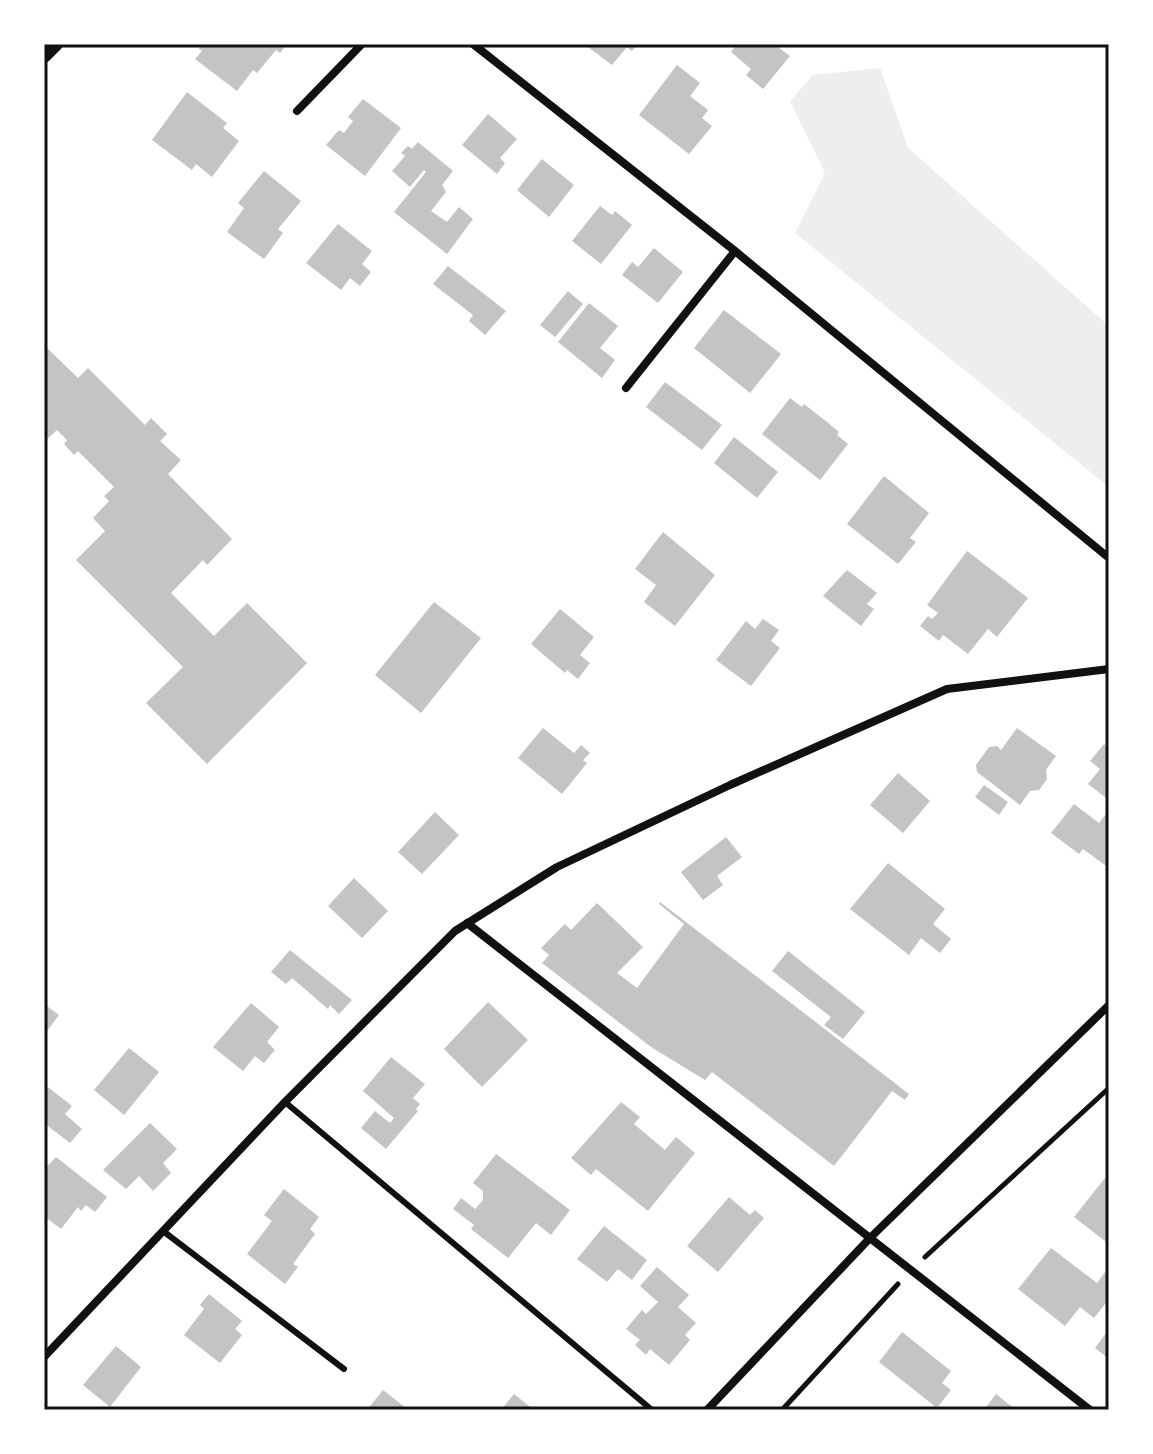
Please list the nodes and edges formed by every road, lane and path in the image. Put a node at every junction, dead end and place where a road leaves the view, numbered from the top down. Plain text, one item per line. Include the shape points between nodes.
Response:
1 (56, 44) edge
2 (362, 44) edge
3 (473, 44) edge
4 (44, 56) edge
5 (297, 111) dead end
6 (735, 251) junction
7 (626, 388) dead end
8 (1109, 558) edge
9 (1109, 669) edge
10 (467, 923) junction
11 (1109, 1005) edge
12 (1109, 1088) edge
13 (285, 1102) junction
14 (163, 1231) junction
15 (870, 1238) junction
16 (911, 1270) junction
17 (44, 1357) edge
18 (344, 1369) dead end
19 (652, 1410) edge
20 (707, 1410) edge
21 (782, 1410) edge
22 (1090, 1410) edge

1 - 4 street
2 - 5 street
3 - 6 street
6 - 7 street
6 - 8 street
9 - 10 street via 947,689 557,867
10 - 13 street
10 - 15 street
11 - 15 street
12 - 16 path
13 - 14 street
13 - 19 lane
14 - 17 street
14 - 18 lane
15 - 16 street
15 - 20 street
16 - 21 path
16 - 22 street

